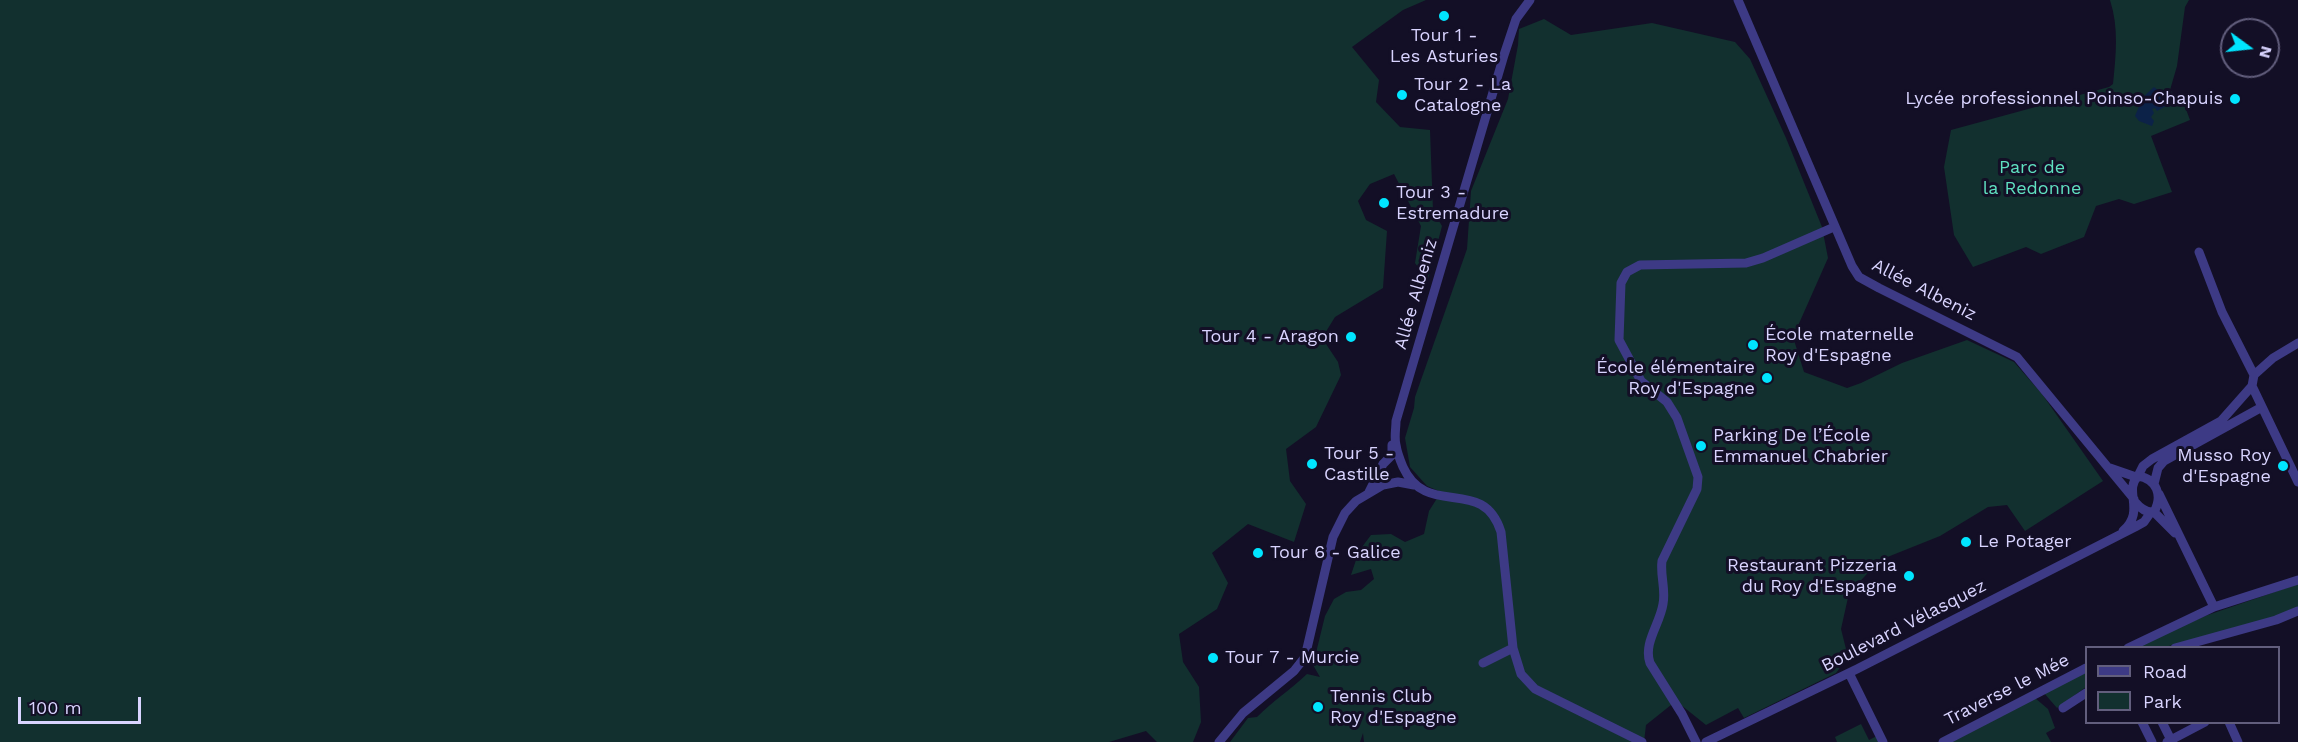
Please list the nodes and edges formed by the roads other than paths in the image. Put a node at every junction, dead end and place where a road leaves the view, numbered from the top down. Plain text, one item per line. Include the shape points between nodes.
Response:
1 (1530, 0) edge
2 (1738, 0) edge
3 (1834, 227) junction
4 (2199, 252) dead end
5 (2298, 343) edge
6 (2254, 375) junction
7 (2253, 386) junction
8 (2262, 406) junction
9 (1396, 421) junction
10 (1392, 455) junction
11 (1402, 464) junction
12 (2109, 468) junction
13 (2137, 476) junction
14 (2298, 482) edge
15 (2154, 484) junction
16 (1414, 485) junction
17 (1369, 492) junction
18 (2159, 493) junction
19 (2135, 501) junction
20 (2152, 512) junction
21 (2144, 522) junction
22 (2170, 527) junction
23 (2116, 536) junction
24 (2181, 540) junction
25 (2298, 580) edge
26 (2214, 608) junction
27 (2298, 610) edge
28 (2132, 646) edge
29 (2182, 646) edge
30 (1514, 648) junction
31 (1483, 663) dead end
32 (2085, 669) edge
33 (1849, 673) junction
34 (2085, 694) edge
35 (2063, 708) dead end
36 (2143, 724) edge
37 (2162, 724) edge
38 (2203, 724) edge
39 (2229, 724) edge
40 (2169, 741) edge
41 (1219, 742) edge
42 (1641, 742) edge
43 (1696, 742) edge
44 (1706, 742) edge
45 (1884, 742) edge
46 (1943, 742) edge
47 (2152, 742) edge
48 (2238, 742) edge

1 - 9 street, Allée Albeniz via 1516,19 1504,55
2 - 3 street, Allée Albeniz
3 - 12 street, Allée Albeniz via 1859,276 2017,357
3 - 43 street via 1746,262 1640,265 1627,272 1621,283 1619,340 1641,381 1667,402 1677,418 1698,477 1697,489 1662,561 1663,606 1647,656
4 - 6 street via 2222,312
5 - 6 street
6 - 7 street
7 - 8 street
7 - 13 street via 2221,421 2152,459
8 - 14 street
8 - 15 street via 2164,461
9 - 10 street
9 - 11 street, Allée Albeniz via 1396,445
10 - 11 street, Allée Albeniz
10 - 17 street
11 - 16 street, Allée Albeniz
12 - 13 street
12 - 19 street, Allée Albeniz
13 - 15 street
13 - 19 street via 2132,487
15 - 18 street
16 - 17 street via 1391,482
16 - 30 street via 1433,495 1475,501 1494,516 1501,532
17 - 41 street via 1350,507 1337,527 1305,657 1243,712
18 - 20 street
18 - 24 street
19 - 20 street
19 - 23 street, Boulevard Vélasquez via 2130,524
20 - 21 street, Boulevard Vélasquez
20 - 22 street
21 - 22 street via 2157,521
21 - 23 street, Boulevard Vélasquez
22 - 24 street
23 - 33 street, Boulevard Vélasquez
24 - 26 street
25 - 26 street
26 - 28 street
27 - 29 street via 2276,620
30 - 31 street
30 - 42 street via 1521,674 1535,689
32 - 46 street, Traverse le Mée
33 - 44 street, Boulevard Vélasquez
33 - 45 street
34 - 35 street
36 - 47 street
37 - 40 street
38 - 40 street
39 - 48 street

